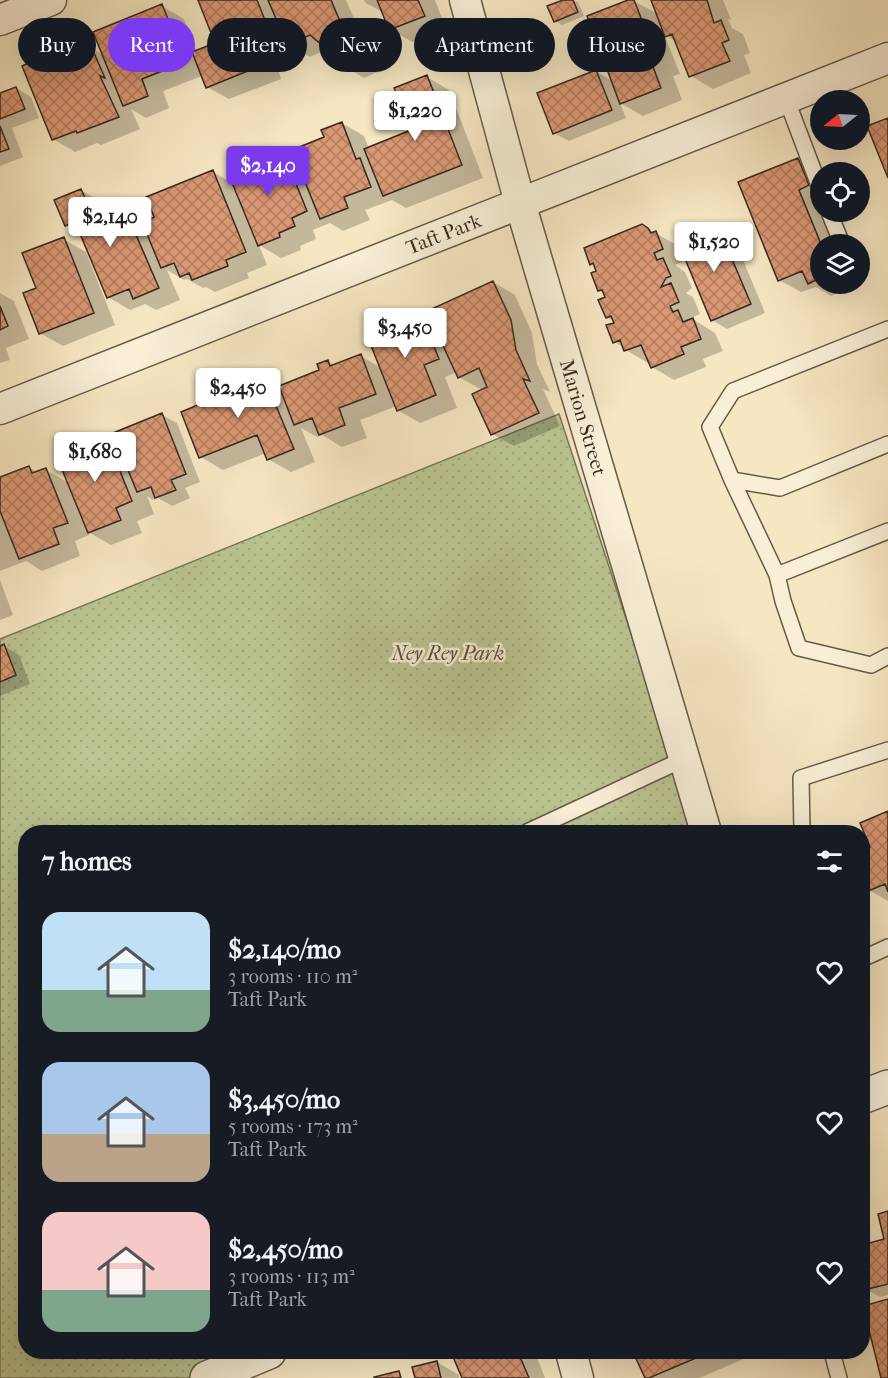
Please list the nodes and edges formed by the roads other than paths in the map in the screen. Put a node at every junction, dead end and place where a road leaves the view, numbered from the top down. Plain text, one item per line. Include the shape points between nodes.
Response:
1 (51, 0) edge
2 (465, 0) edge
3 (0, 20) edge
4 (888, 58) edge
5 (786, 98) junction
6 (810, 162) edge
7 (520, 203) junction
8 (888, 329) edge
9 (0, 409) edge
10 (888, 444) edge
11 (732, 480) junction
12 (888, 531) edge
13 (777, 575) junction
14 (888, 656) edge
15 (888, 750) edge
16 (684, 759) junction
17 (542, 825) edge
18 (704, 825) edge
19 (802, 825) edge
20 (888, 947) edge
21 (870, 954) edge
22 (252, 1359) edge
23 (573, 1359) edge
24 (834, 1359) edge
25 (207, 1378) edge
26 (578, 1378) edge
27 (838, 1378) edge

1 - 3 street
2 - 7 street, Marion Street
4 - 5 street, Taft Park
5 - 6 lane
5 - 7 street, Taft Park
7 - 9 street, Taft Park
7 - 16 street, Marion Street
8 - 11 lane via 734,391 710,427
10 - 11 lane via 780,488
11 - 13 lane
12 - 13 lane
13 - 14 lane via 799,648 871,665
15 - 19 lane via 801,778
16 - 17 lane
16 - 18 street, Marion Street
20 - 21 lane
22 - 25 street
23 - 26 street
24 - 27 lane

